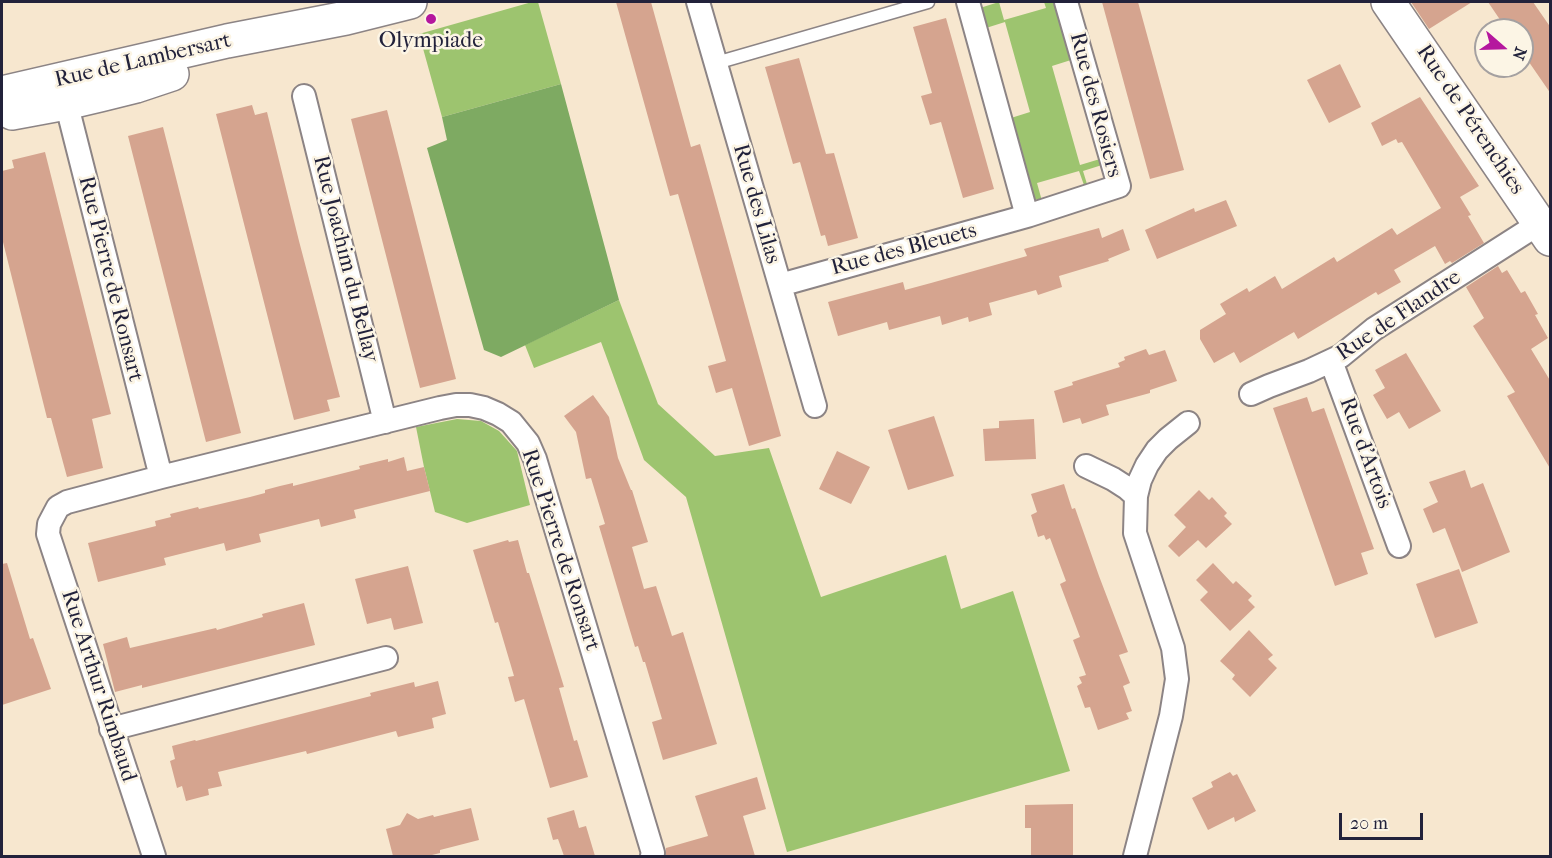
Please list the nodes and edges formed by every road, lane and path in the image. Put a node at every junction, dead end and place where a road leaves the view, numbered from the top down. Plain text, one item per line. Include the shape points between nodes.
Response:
1 (410, 2) edge
2 (698, 2) edge
3 (928, 2) edge
4 (968, 2) edge
5 (1066, 2) edge
6 (1388, 2) edge
7 (716, 63) junction
8 (64, 91) junction
9 (2, 93) edge
10 (304, 96) dead end
11 (2, 114) edge
12 (1027, 216) junction
13 (1545, 231) edge
14 (780, 285) junction
15 (1331, 361) junction
16 (1251, 394) dead end
17 (815, 406) dead end
18 (385, 422) junction
19 (1188, 423) dead end
20 (1086, 466) dead end
21 (161, 477) junction
22 (1136, 496) junction
23 (53, 516) joint
24 (1399, 546) dead end
25 (387, 658) dead end
26 (111, 729) junction
27 (154, 856) edge
28 (652, 856) edge
29 (1135, 856) edge

1 - 8 main road, Rue de Lambersart via 284,31 159,79
2 - 7 street, Rue des Lilas
3 - 7 lane
4 - 12 street
5 - 12 street, Rue des Rosiers via 1119,186
6 - 13 main road, Rue de Pérenchies
7 - 14 street, Rue des Lilas
8 - 9 main road, Rue de Lambersart
8 - 11 main road, Rue de Lambersart
8 - 21 street, Rue Pierre de Ronsart
10 - 18 street, Rue Joachim du Bellay
12 - 14 street, Rue des Bleuets
13 - 15 street, Rue de Flandre via 1374,329
14 - 17 street, Rue des Lilas
15 - 16 street, Rue de Flandre
15 - 24 street, Rue d'Artois
18 - 21 street, Rue Pierre de Ronsart
18 - 28 street, Rue Pierre de Ronsart via 470,405 511,422 528,443
19 - 22 street via 1157,450 1140,480
20 - 22 street
21 - 23 street, Rue Pierre de Ronsart via 67,502
22 - 29 street via 1135,534 1173,648 1177,679
23 - 26 street, Rue Arthur Rimbaud via 48,534
25 - 26 street
26 - 27 street, Rue Arthur Rimbaud

